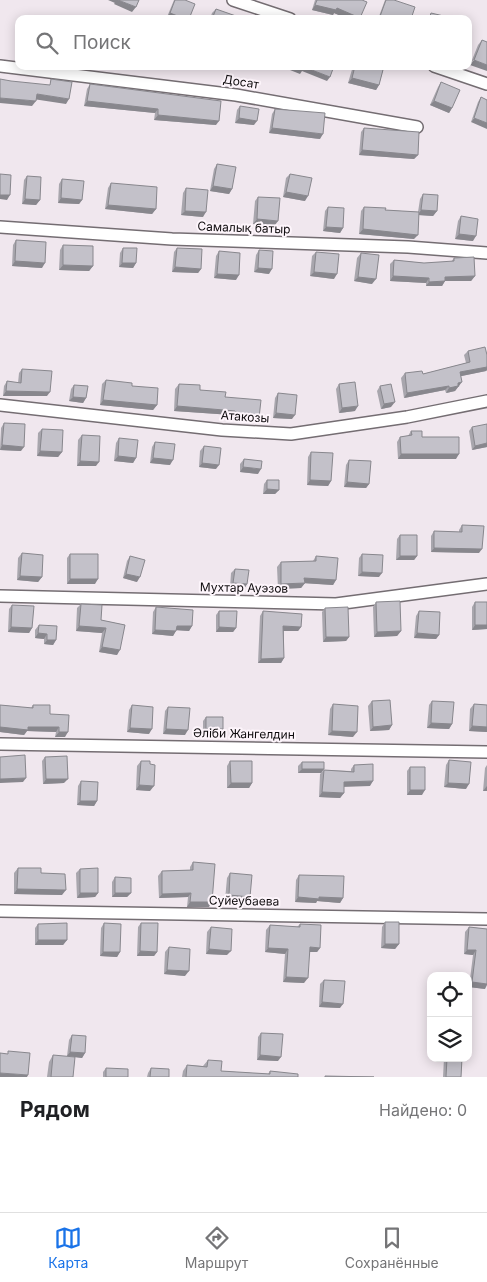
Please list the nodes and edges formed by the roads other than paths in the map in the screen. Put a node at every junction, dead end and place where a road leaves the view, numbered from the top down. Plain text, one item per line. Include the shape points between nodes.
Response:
1 (233, 0) edge
2 (278, 15) edge
3 (0, 66) edge
4 (15, 68) edge
5 (33, 70) edge
6 (446, 70) edge
7 (487, 84) edge
8 (417, 127) dead end
9 (0, 227) edge
10 (487, 253) edge
11 (487, 401) edge
12 (0, 405) edge
13 (487, 584) edge
14 (0, 596) edge
15 (0, 744) edge
16 (487, 752) edge
17 (0, 911) edge
18 (487, 919) edge

1 - 2 street
3 - 4 street, Досат
5 - 8 street, Досат via 236,95
6 - 7 street
9 - 10 street, Самалық батыр via 172,239
11 - 12 street, Атакозы via 407,417 290,434 222,430
13 - 14 street, Мухтар Ауэзов via 336,604
15 - 16 street, Әліби Жангелдин
17 - 18 street, Суйеубаева

